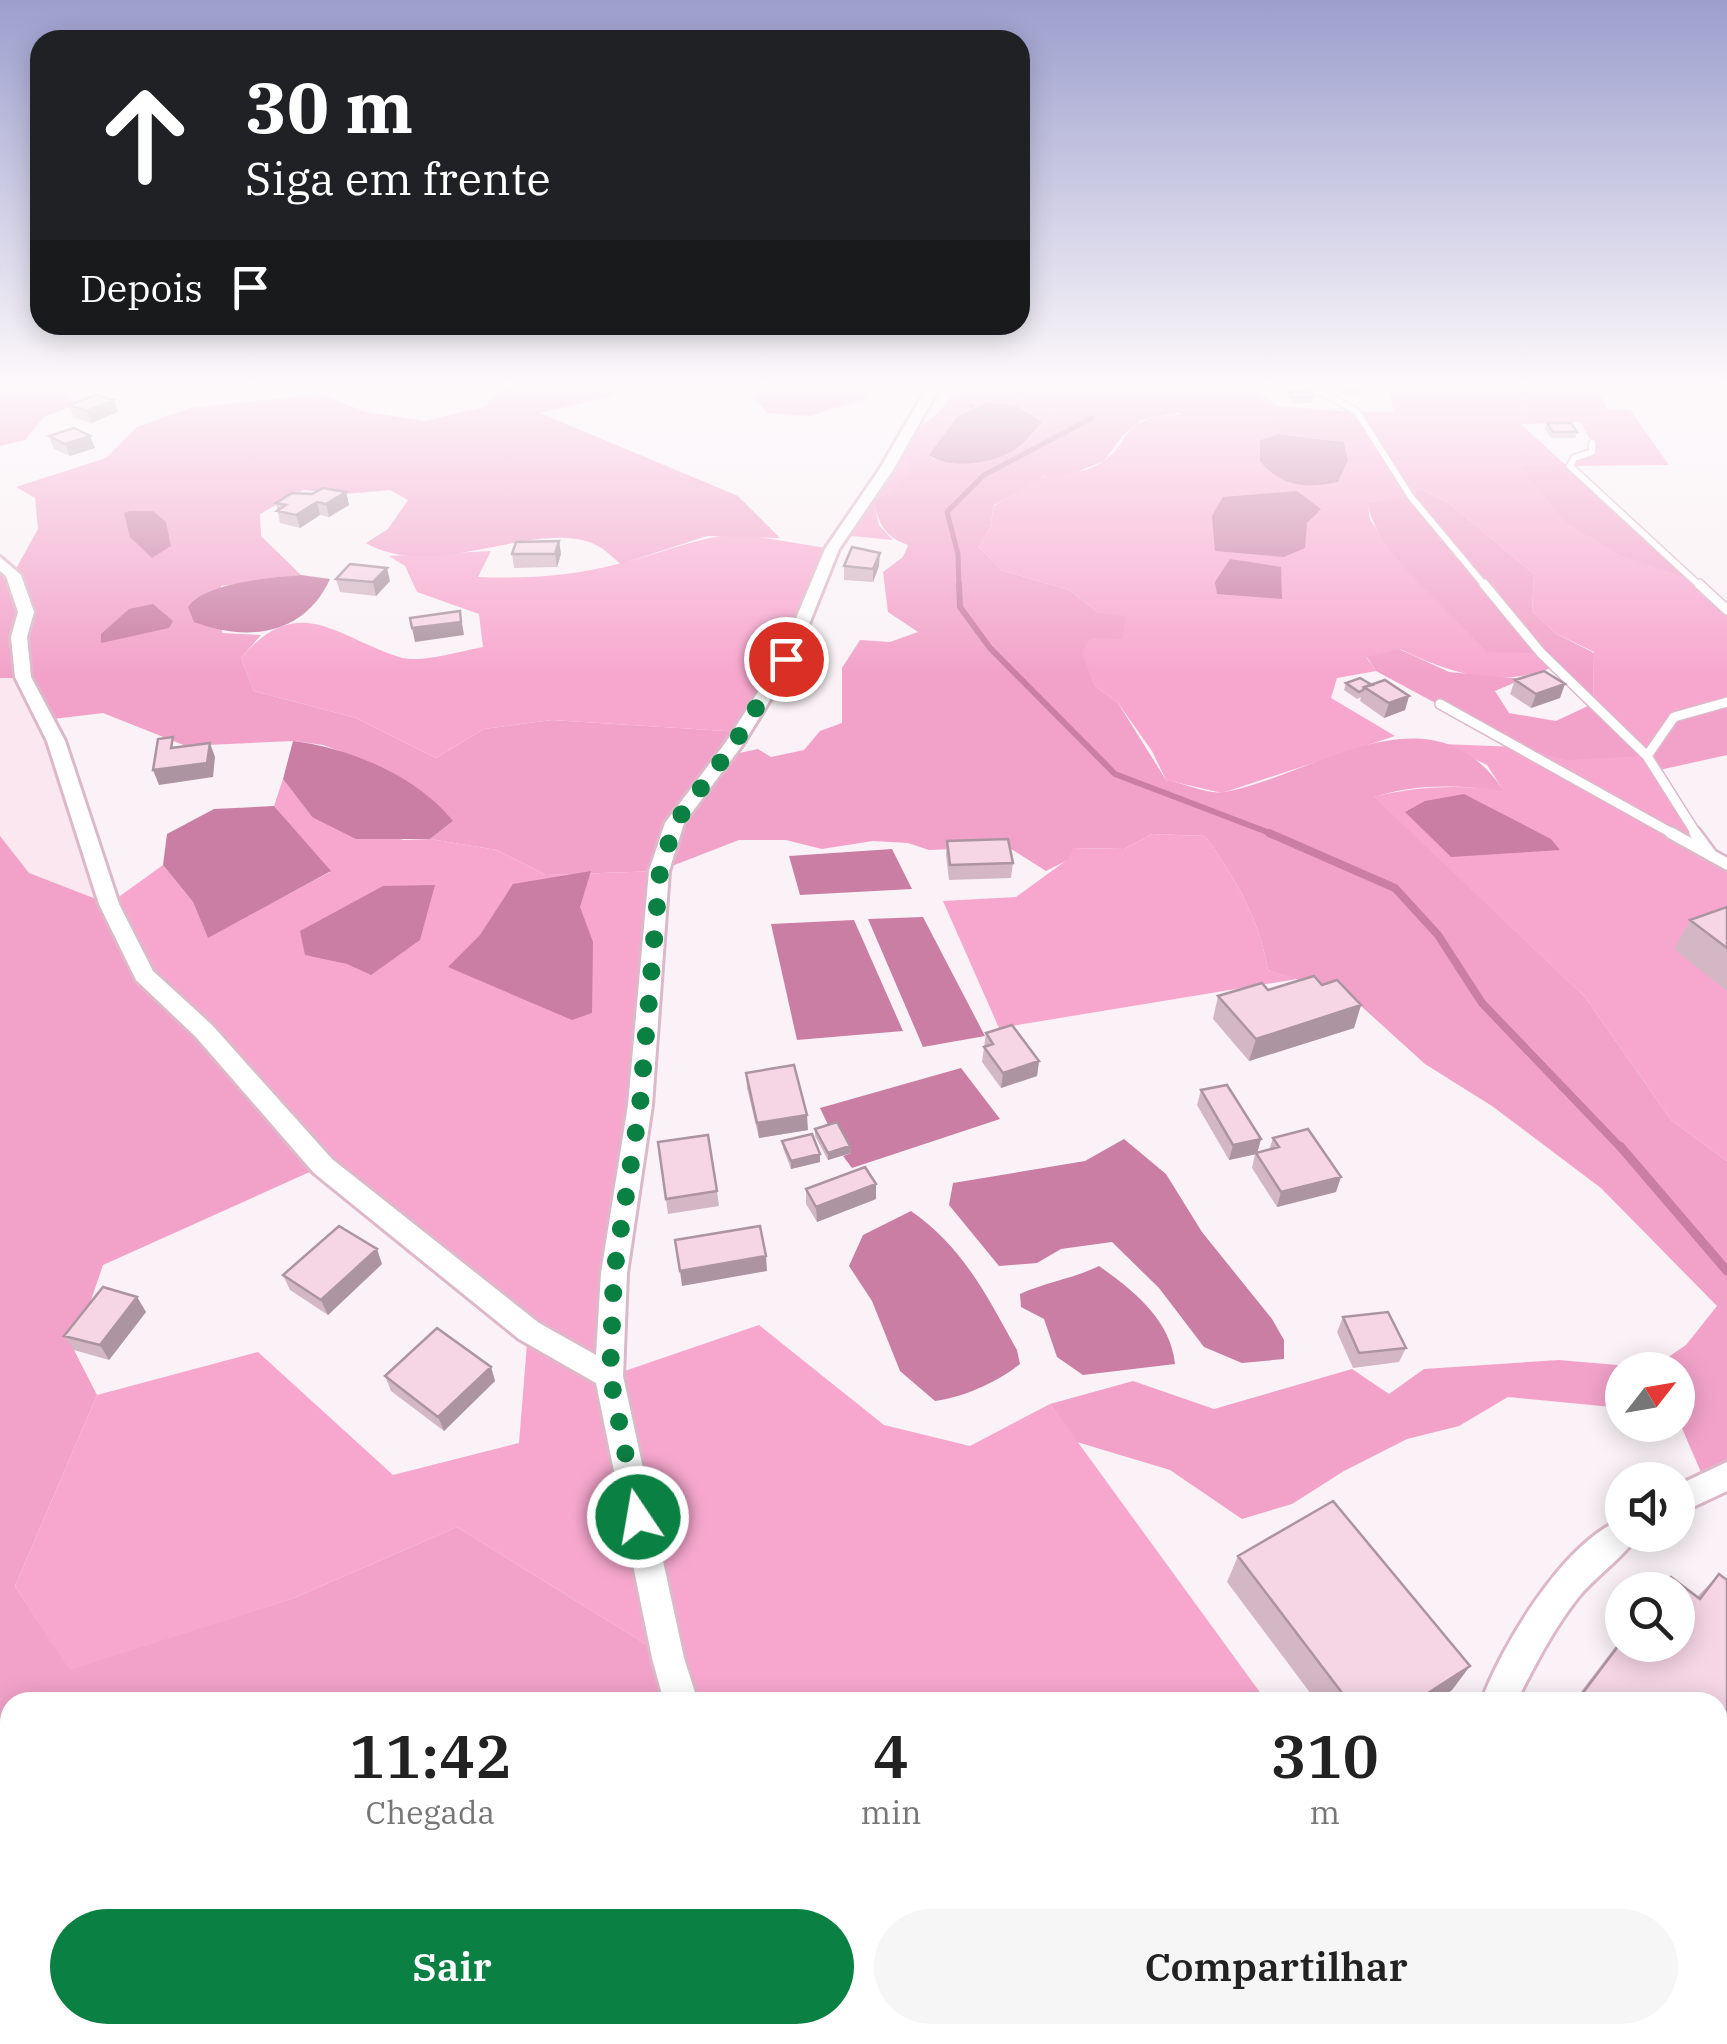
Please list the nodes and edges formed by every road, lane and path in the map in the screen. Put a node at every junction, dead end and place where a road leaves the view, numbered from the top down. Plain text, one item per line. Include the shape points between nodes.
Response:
1 (877, 483) edge
2 (1401, 483) edge
3 (1589, 483) edge
4 (0, 562) edge
5 (1727, 610) edge
6 (1727, 702) edge
7 (1440, 704) dead end
8 (1647, 756) junction
9 (1712, 856) junction
10 (1727, 864) edge
11 (610, 1376) junction
12 (1727, 1476) edge
13 (1695, 1492) edge
14 (1605, 1544) edge
15 (678, 1692) edge
16 (1504, 1692) edge

1 - 11 street via 832,549 786,659 675,823 660,871 640,1105 614,1273
2 - 8 lane via 1541,653
3 - 5 lane
4 - 11 street via 13,575 26,612 19,637 23,677 56,741 109,904 144,975 204,1031 323,1166 529,1331
6 - 8 lane via 1674,717
7 - 9 lane
8 - 9 lane
9 - 10 lane
11 - 15 street
12 - 13 street
14 - 16 street via 1556,1600

